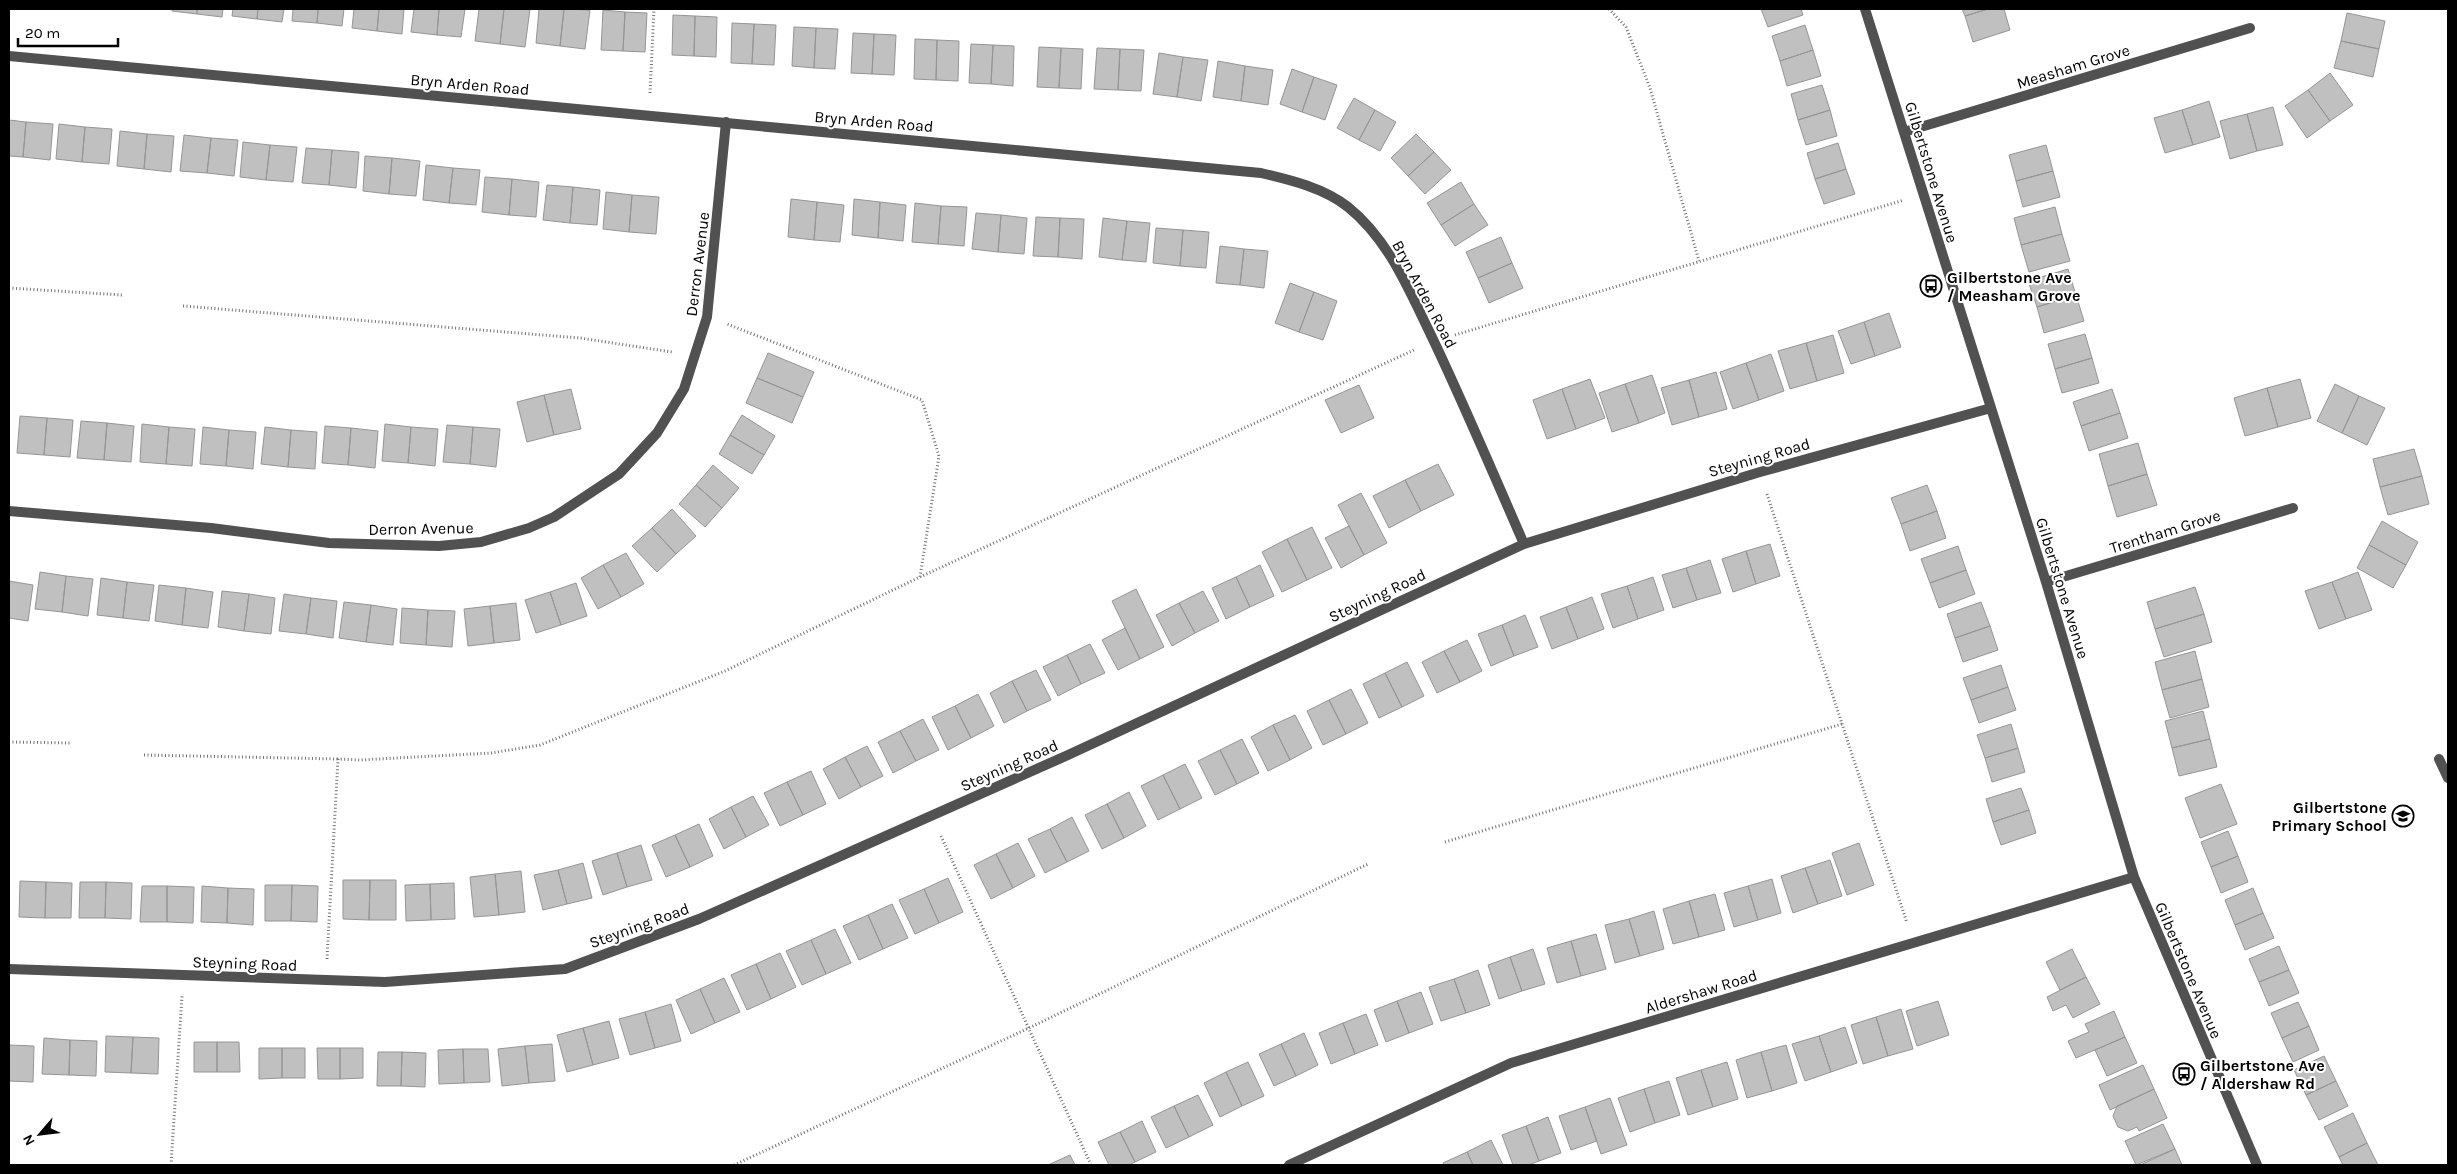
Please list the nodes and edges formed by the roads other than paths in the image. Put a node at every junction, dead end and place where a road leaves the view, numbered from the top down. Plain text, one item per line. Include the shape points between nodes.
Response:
1 (1865, 9) edge
2 (2250, 28) dead end
3 (9, 56) edge
4 (726, 122) junction
5 (1904, 132) junction
6 (1990, 408) junction
7 (2293, 508) dead end
8 (9, 511) edge
9 (1524, 544) junction
10 (2046, 582) junction
11 (2438, 759) dead end
12 (2448, 778) edge
13 (2134, 877) junction
14 (9, 970) edge
15 (1289, 1165) edge
16 (2257, 1165) edge

1 - 5 street, Gilbertstone Avenue
2 - 5 street, Measham Grove
3 - 4 street, Bryn Arden Road
4 - 8 street, Derron Avenue via 708,317 684,389 661,426 619,474 554,517 482,542 439,546 329,543 211,528
4 - 9 street, Bryn Arden Road via 1261,173 1300,182 1347,206 1373,230 1398,269 1463,402
5 - 6 street, Gilbertstone Avenue
6 - 9 street, Steyning Road via 1760,472
6 - 10 street, Gilbertstone Avenue
7 - 10 street, Trentham Grove
9 - 14 street, Steyning Road via 1068,755 700,919 565,969 385,982
10 - 13 street, Gilbertstone Avenue
11 - 12 street
13 - 15 street, Aldershaw Road via 1511,1063
13 - 16 street, Gilbertstone Avenue

